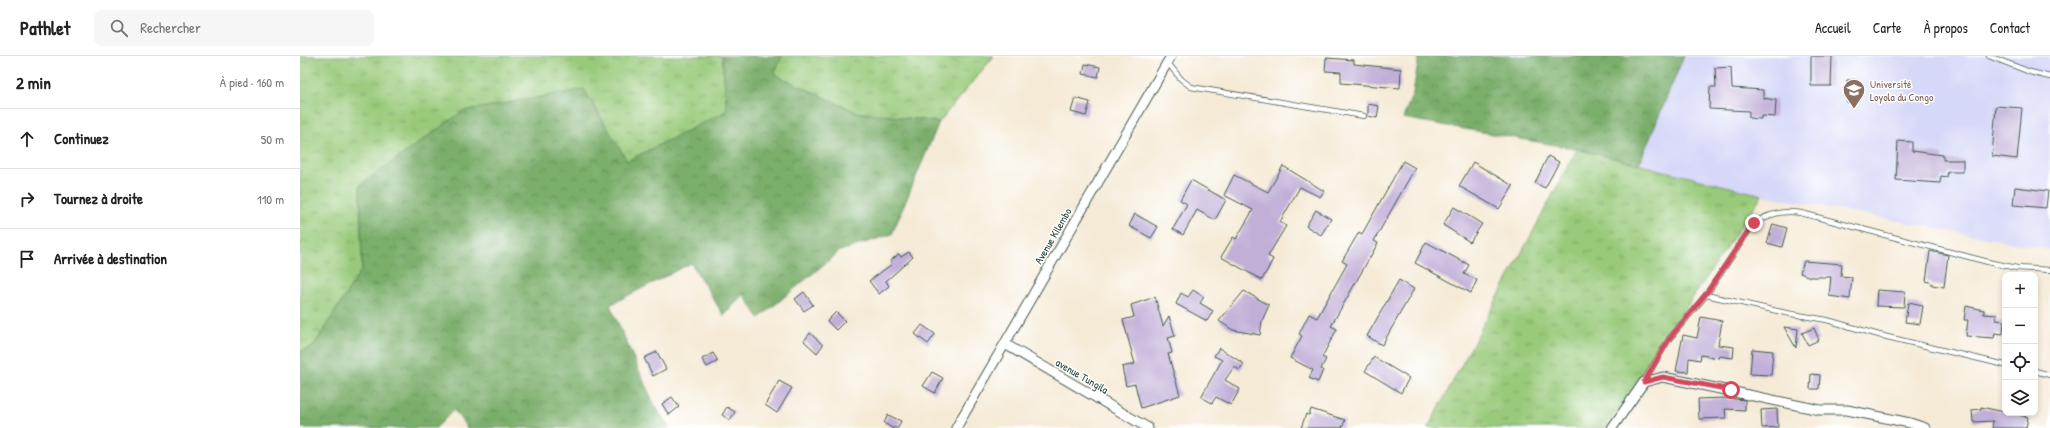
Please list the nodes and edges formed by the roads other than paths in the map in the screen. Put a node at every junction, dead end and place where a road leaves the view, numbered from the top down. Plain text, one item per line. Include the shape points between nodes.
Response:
1 (1989, 56) edge
2 (1169, 59) edge
3 (2050, 76) edge
4 (1364, 116) dead end
5 (2050, 270) edge
6 (1706, 294) junction
7 (1005, 344) junction
8 (2002, 363) edge
9 (2038, 372) edge
10 (2050, 375) edge
11 (1644, 382) junction
12 (956, 428) edge
13 (1148, 428) edge
14 (1612, 428) edge
15 (1925, 428) edge

1 - 3 lane via 2030,72
2 - 4 lane via 1181,79 1191,86
2 - 7 street, Avenue Kilembo
5 - 6 lane via 1992,263 1880,232 1790,211 1763,217 1754,223
6 - 8 lane via 1827,320 1880,336
6 - 11 lane via 1669,339
7 - 12 street, Avenue Kilembo
7 - 13 street, avenue Tungila
9 - 10 lane
11 - 14 street
11 - 15 street via 1663,377 1806,408 1843,410

